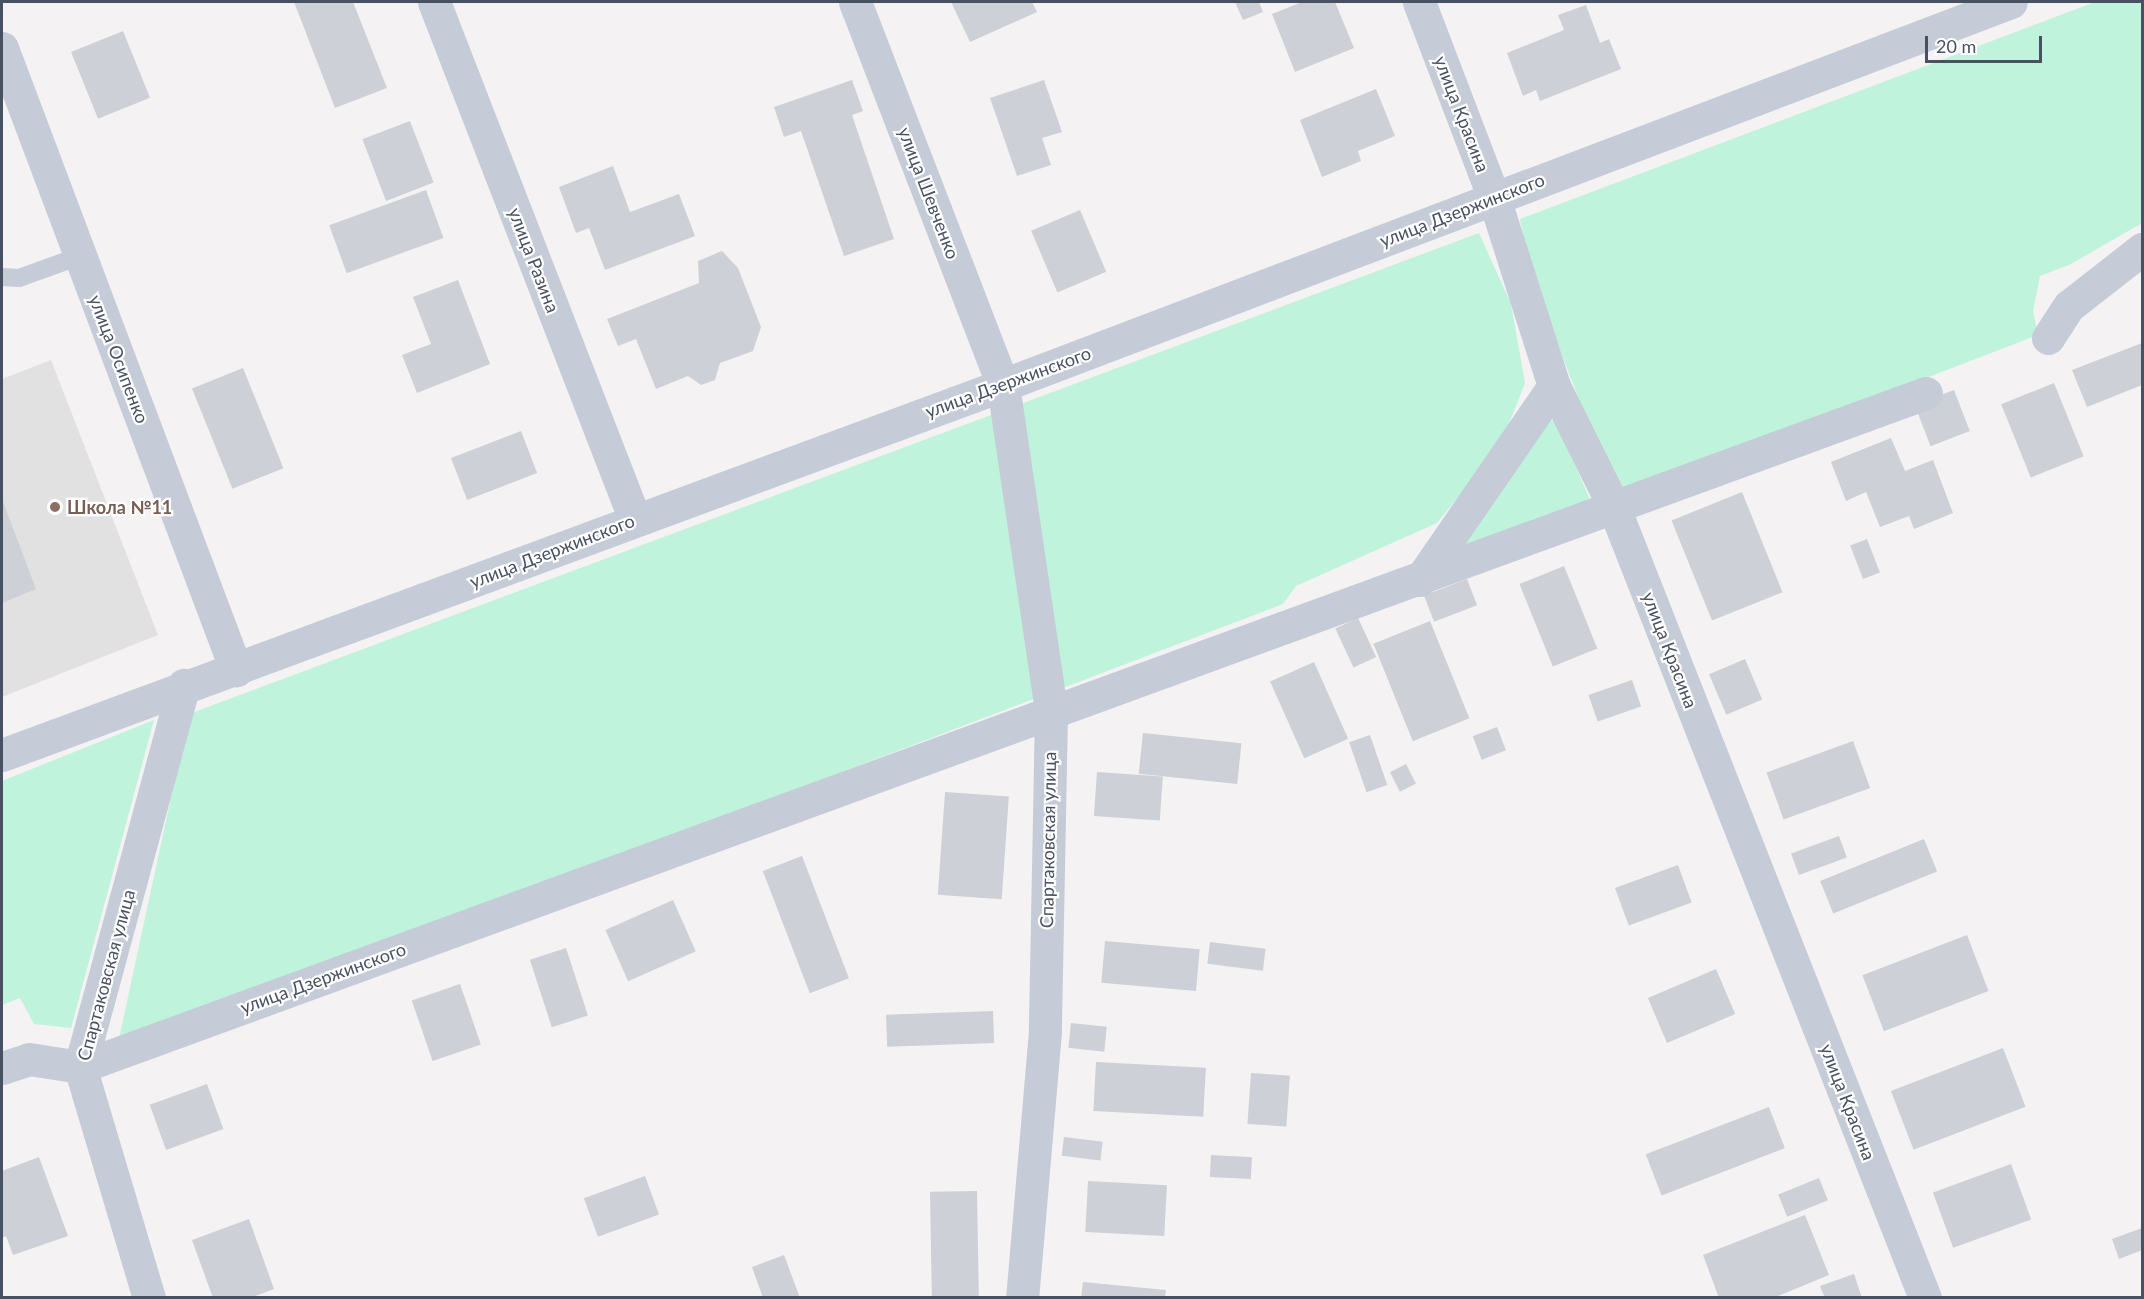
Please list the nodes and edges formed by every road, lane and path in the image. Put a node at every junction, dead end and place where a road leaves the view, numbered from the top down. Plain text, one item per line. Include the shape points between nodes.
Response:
1 (434, 2) edge
2 (855, 2) edge
3 (1419, 2) edge
4 (2011, 2) edge
5 (2, 48) edge
6 (1494, 198) junction
7 (2142, 249) edge
8 (80, 256) junction
9 (2, 277) edge
10 (2048, 338) dead end
11 (1003, 385) junction
12 (1554, 386) junction
13 (1926, 393) dead end
14 (1613, 505) junction
15 (634, 520) junction
16 (1420, 580) junction
17 (236, 670) junction
18 (184, 685) junction
19 (1051, 712) junction
20 (2, 755) edge
21 (80, 1067) junction
22 (2, 1068) edge
23 (149, 1298) edge
24 (1022, 1298) edge
25 (1925, 1298) edge

1 - 15 street, улица Разина
2 - 11 street, улица Шевченко
3 - 6 street, улица Красина
4 - 6 street, улица Дзержинского
5 - 8 street, улица Осипенко
6 - 11 street, улица Дзержинского
6 - 12 street, улица Красина
7 - 10 street via 2069,306
8 - 9 lane via 19,278
8 - 17 street, улица Осипенко
11 - 15 street, улица Дзержинского
11 - 19 street, Спартаковская улица
12 - 14 street, улица Красина
12 - 16 street
13 - 14 street, улица Дзержинского
14 - 16 street, улица Дзержинского
14 - 25 street, улица Красина
15 - 17 street, улица Дзержинского
16 - 19 street, улица Дзержинского
17 - 18 street, улица Дзержинского
18 - 20 street, улица Дзержинского
18 - 21 street, Спартаковская улица
19 - 21 street, улица Дзержинского
19 - 24 street, Спартаковская улица via 1045,1031
21 - 22 street, улица Дзержинского via 28,1059
21 - 23 street, Спартаковская улица

